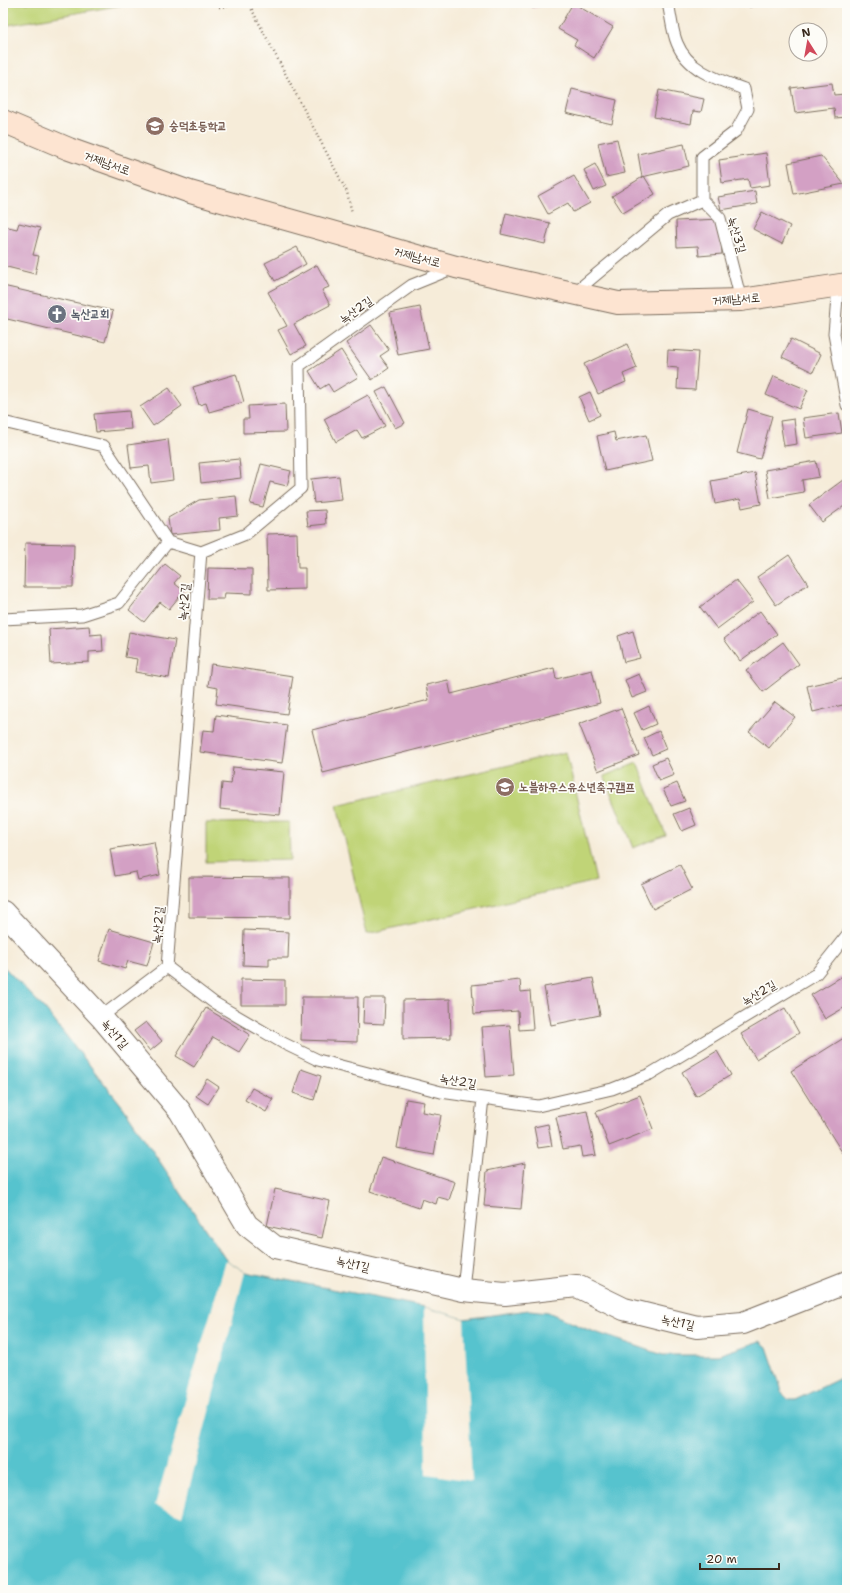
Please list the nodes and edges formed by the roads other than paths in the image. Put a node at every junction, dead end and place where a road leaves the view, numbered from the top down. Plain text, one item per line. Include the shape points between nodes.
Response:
1 (668, 3) edge
2 (3, 121) edge
3 (702, 200) junction
4 (456, 267) junction
5 (843, 285) edge
6 (573, 293) junction
7 (741, 300) junction
8 (847, 405) edge
9 (3, 422) edge
10 (168, 542) junction
11 (201, 552) junction
12 (3, 618) edge
13 (3, 912) edge
14 (847, 935) edge
15 (167, 967) junction
16 (101, 1017) junction
17 (483, 1098) junction
18 (847, 1282) edge
19 (463, 1290) junction

1 - 3 lane via 677,43 690,62 707,76 744,89 748,110 736,131 702,157
2 - 4 main road, 거제남서로 via 130,172 190,192
3 - 6 lane via 668,214
3 - 7 lane, 녹산3길 via 720,218
4 - 6 main road, 거제남서로
4 - 11 lane, 녹산2길 via 412,285 299,366 301,488 246,534
5 - 7 main road, 거제남서로
5 - 8 lane via 834,334
6 - 7 main road, 거제남서로 via 618,303
9 - 10 lane via 104,446
10 - 11 lane
10 - 12 lane via 119,604 82,615
11 - 15 lane, 녹산2길
13 - 16 street, 녹산1길
14 - 17 lane, 녹산2길 via 816,974 650,1074 612,1089 538,1106
15 - 16 lane
15 - 17 lane, 녹산2길 via 213,1002 283,1043 318,1060 441,1092
16 - 19 street, 녹산1길 via 180,1111 247,1225 275,1246
17 - 19 lane
18 - 19 street, 녹산1길 via 743,1323 697,1327 624,1309 577,1286 505,1294

